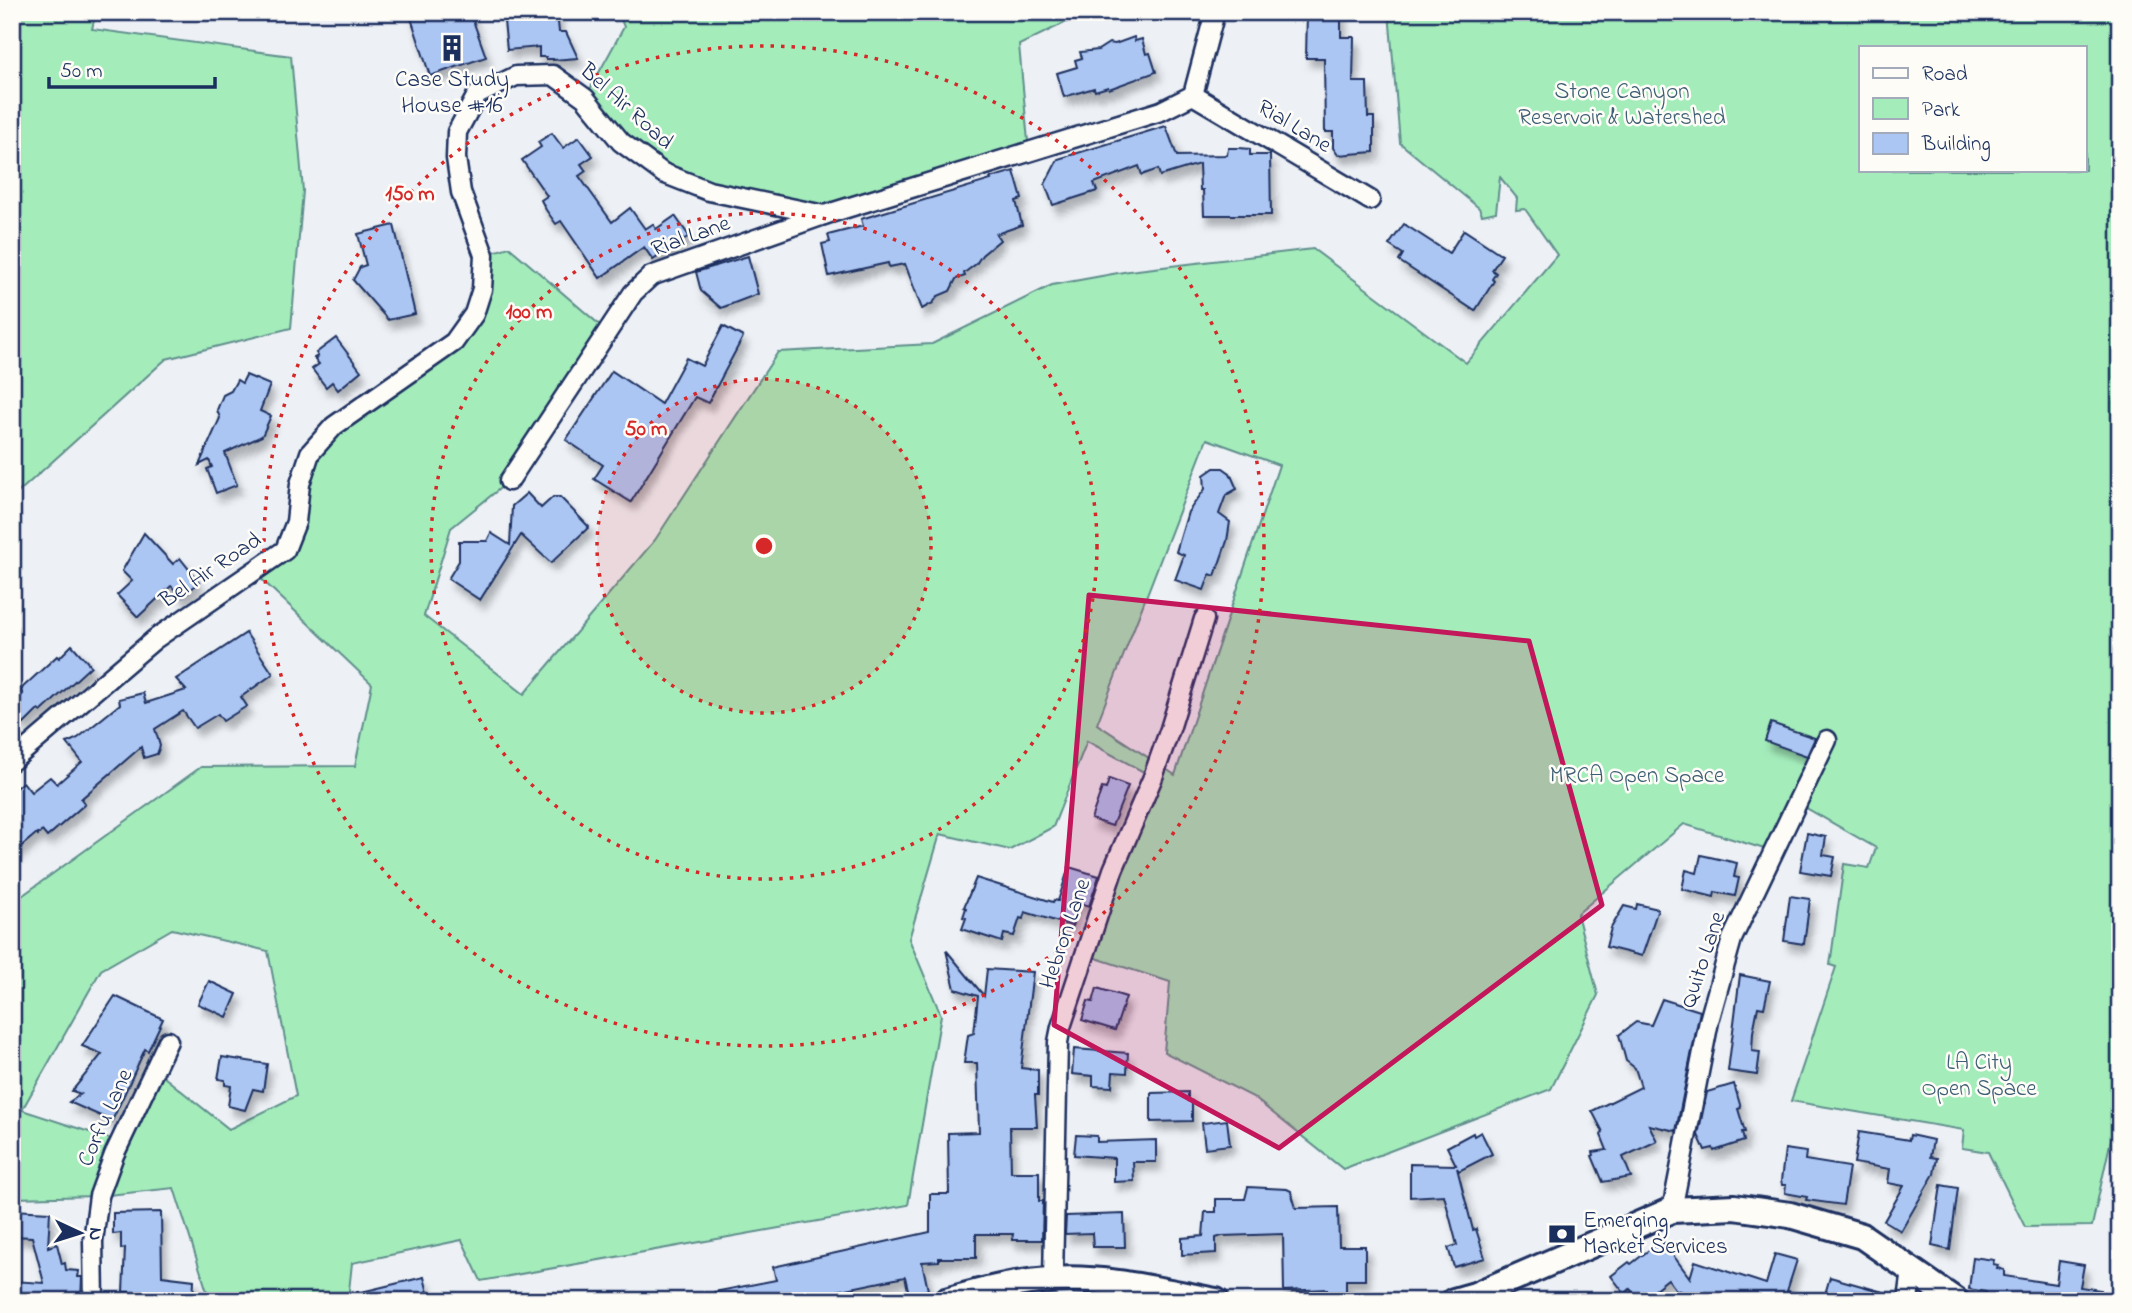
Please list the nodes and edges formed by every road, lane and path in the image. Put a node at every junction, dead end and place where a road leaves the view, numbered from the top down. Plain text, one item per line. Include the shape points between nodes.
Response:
1 (1215, 12) edge
2 (1193, 95) junction
3 (1370, 200) dead end
4 (824, 215) junction
5 (509, 481) dead end
6 (1204, 619) dead end
7 (1827, 740) dead end
8 (12, 761) edge
9 (168, 1041) dead end
10 (1672, 1210) junction
11 (1912, 1270) junction
12 (1053, 1279) junction
13 (93, 1301) edge
14 (946, 1301) edge
15 (1216, 1301) edge
16 (1454, 1301) edge
17 (1908, 1301) edge
18 (1956, 1301) edge

1 - 2 street
2 - 3 street, Rial Lane
2 - 4 street, Bel Air Road via 1161,111
4 - 5 street, Rial Lane via 651,276 633,293
4 - 8 street, Bel Air Road via 709,191 663,173 621,142 586,98 553,75 516,76 477,95 457,132 456,158 461,192 484,256 482,289 474,314 454,342 334,426 310,453 300,484 296,522 285,550 155,639
6 - 12 street, Hebron Lane via 1170,729 1113,870 1061,1027
7 - 10 street, Quito Lane via 1732,939 1709,1021
9 - 13 street, Corfu Lane via 99,1196
10 - 11 main road via 1734,1207 1790,1215 1862,1236
10 - 16 main road
11 - 17 street
11 - 18 main road
12 - 14 main road
12 - 15 main road via 1120,1283

